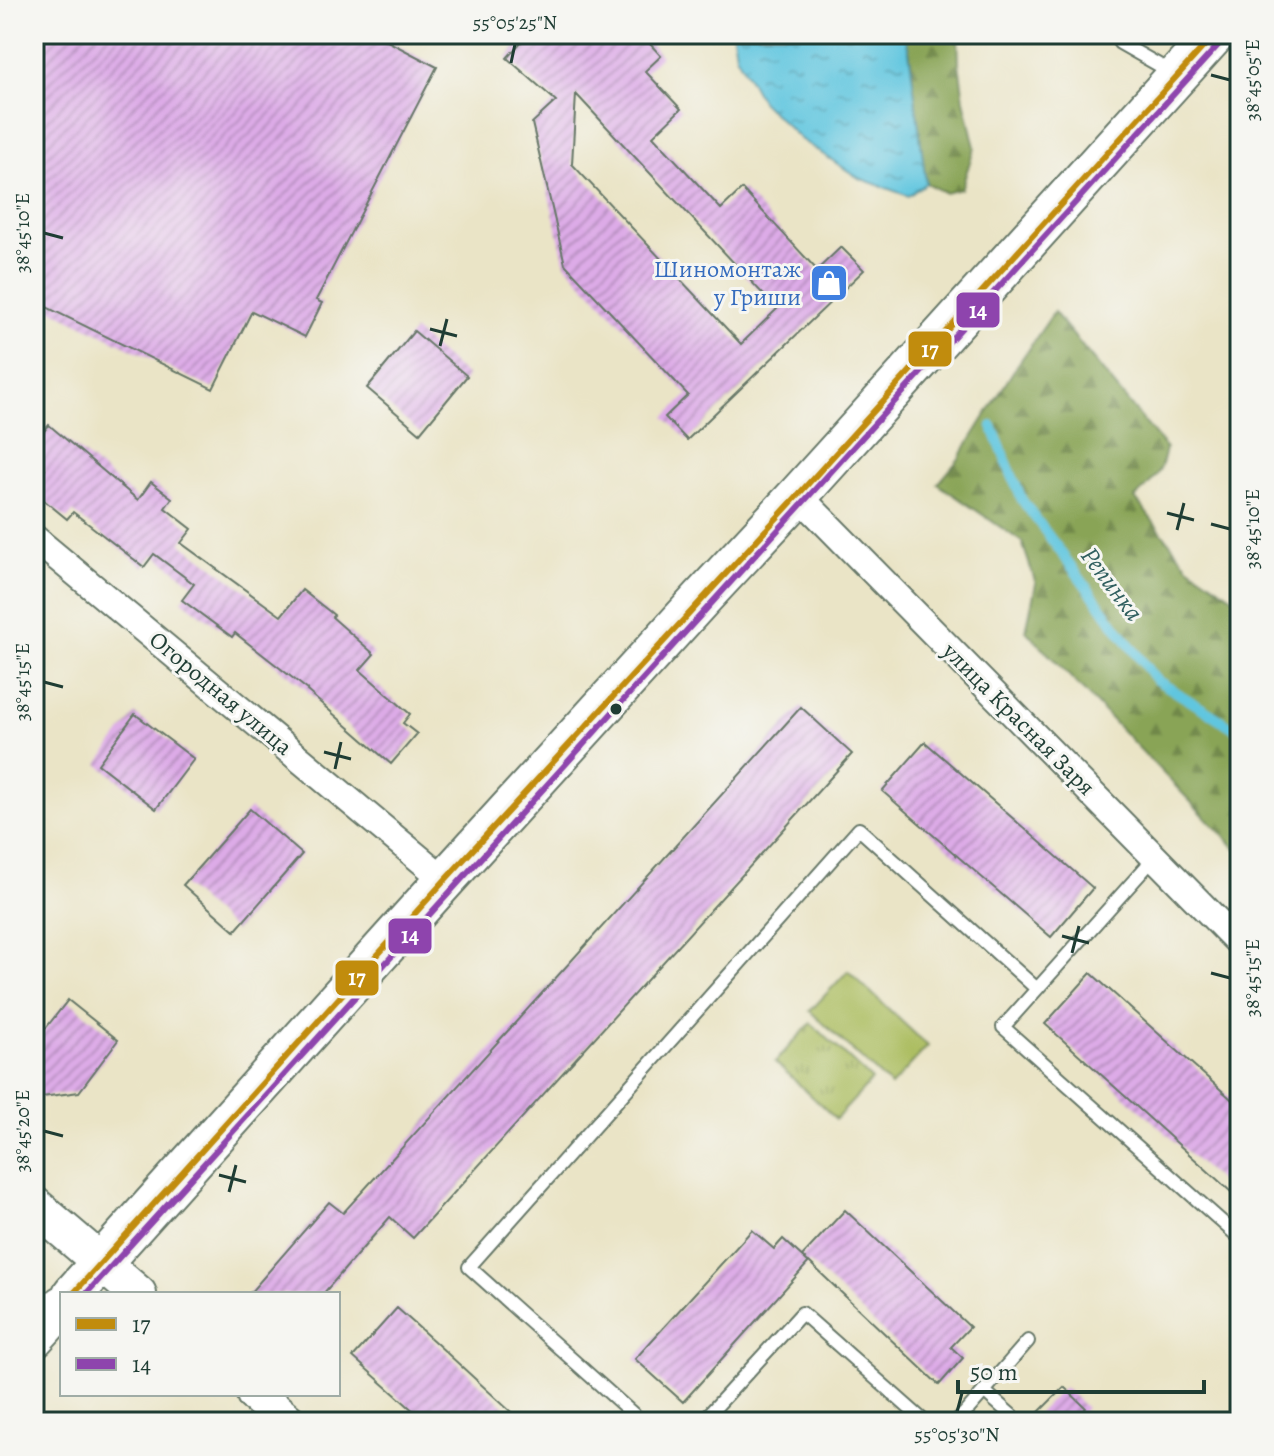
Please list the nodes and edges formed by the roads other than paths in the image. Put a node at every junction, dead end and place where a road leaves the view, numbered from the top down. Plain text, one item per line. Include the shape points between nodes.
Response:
1 (1113, 34) edge
2 (1215, 34) edge
3 (1178, 75) junction
4 (798, 495) junction
5 (34, 538) edge
6 (1155, 857) junction
7 (445, 880) junction
8 (1240, 944) edge
9 (1037, 989) junction
10 (34, 1205) edge
11 (1240, 1238) edge
12 (101, 1263) junction
13 (75, 1292) edge
14 (136, 1292) edge
15 (60, 1308) edge
16 (34, 1337) edge
17 (1028, 1341) dead end
18 (984, 1391) junction
19 (257, 1396) edge
20 (288, 1422) edge
21 (642, 1422) edge
22 (702, 1422) edge
23 (925, 1422) edge
24 (957, 1422) edge
25 (1019, 1422) edge

1 - 3 lane
2 - 3 main road
3 - 4 main road
4 - 6 street, улица Красная Заря
4 - 7 main road
5 - 7 street, Огородная улица
6 - 8 street, улица Красная Заря
6 - 9 lane
7 - 12 main road
9 - 11 lane via 1003,1027
9 - 21 lane via 859,829 469,1267
10 - 12 street
12 - 13 main road
12 - 14 street
15 - 16 main road
17 - 18 lane
18 - 24 lane
18 - 25 lane
19 - 20 street
22 - 23 lane via 802,1313

